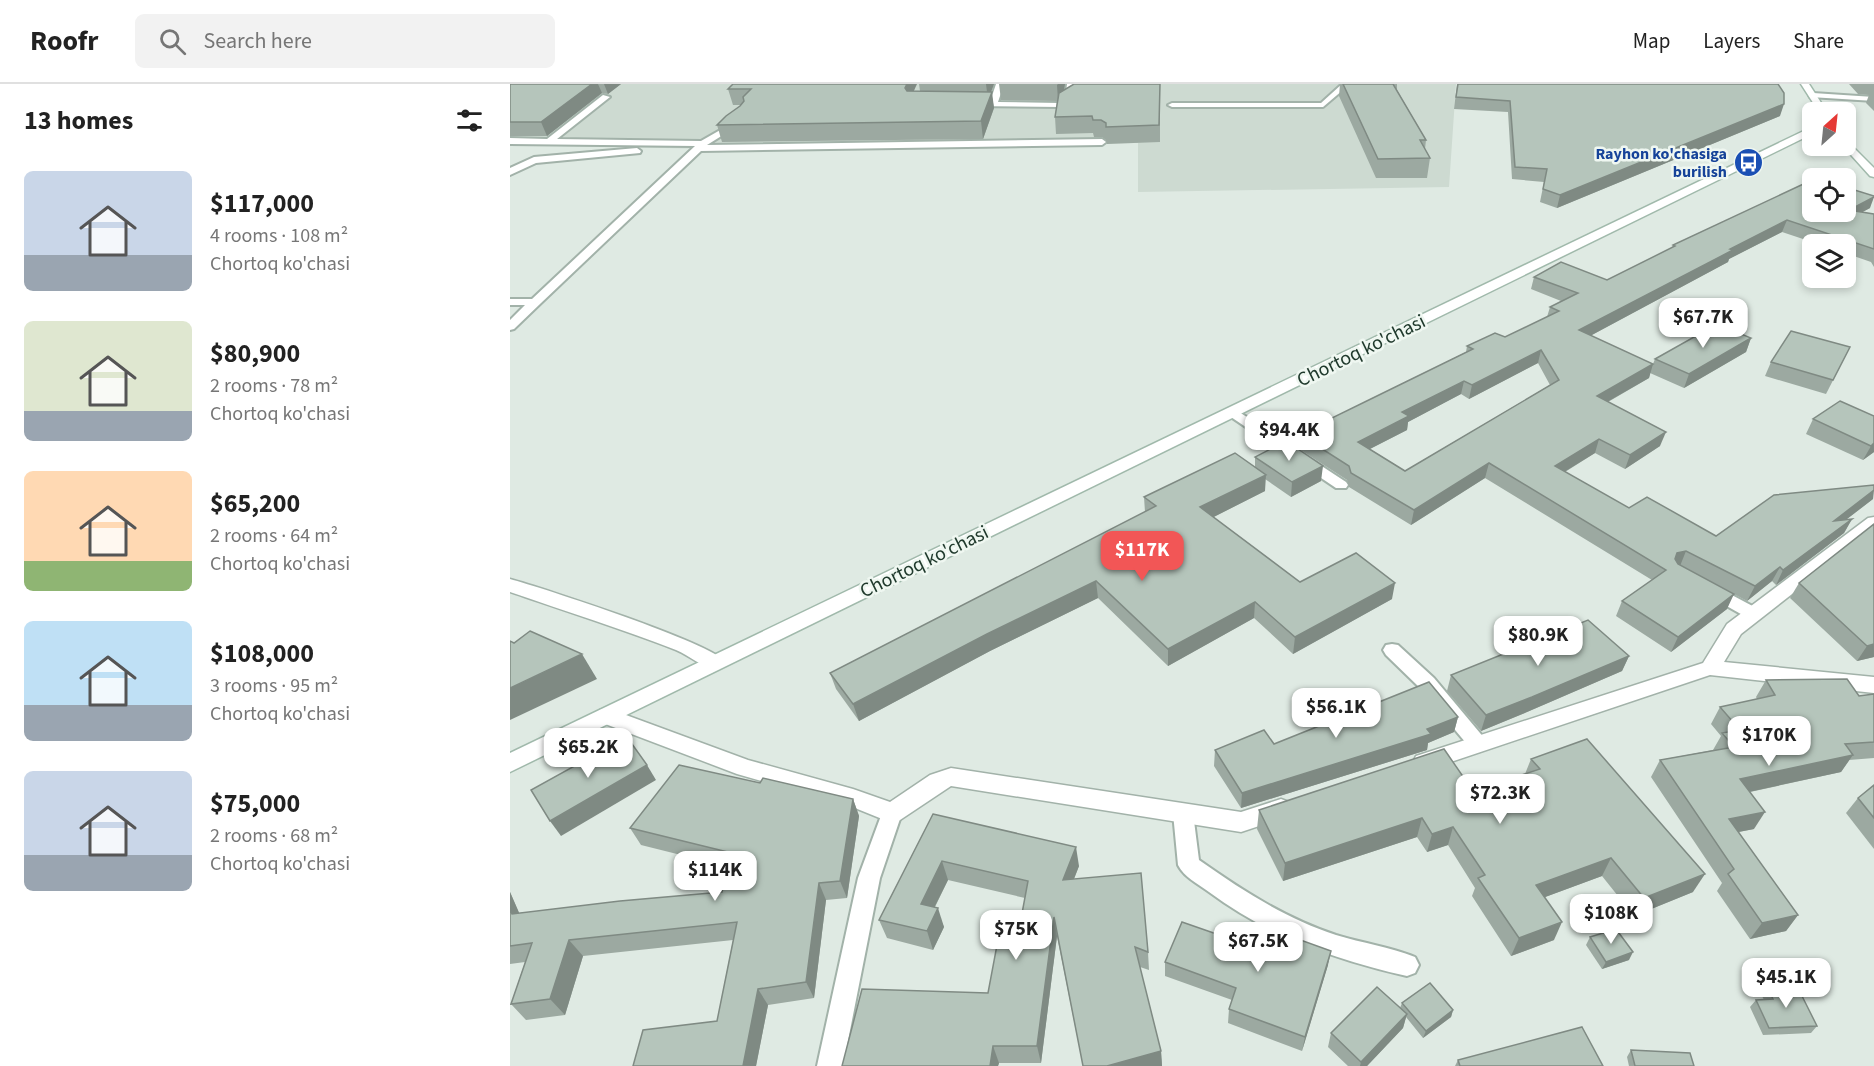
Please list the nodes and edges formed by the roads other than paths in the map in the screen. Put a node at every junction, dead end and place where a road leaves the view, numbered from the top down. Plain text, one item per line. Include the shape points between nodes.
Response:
1 (1000, 84) edge
2 (1071, 84) edge
3 (1346, 84) edge
4 (1805, 84) edge
5 (1813, 95) junction
6 (606, 97) dead end
7 (1874, 99) edge
8 (1817, 102) edge
9 (993, 104) junction
10 (961, 105) edge
11 (1172, 105) dead end
12 (743, 116) edge
13 (1802, 135) edge
14 (551, 140) junction
15 (510, 141) edge
16 (1102, 142) edge
17 (1802, 143) edge
18 (679, 144) junction
19 (700, 146) junction
20 (1782, 146) junction
21 (1856, 157) edge
22 (510, 172) edge
23 (1874, 174) edge
24 (510, 302) edge
25 (536, 302) junction
26 (510, 326) edge
27 (1233, 412) junction
28 (1341, 484) dead end
29 (1874, 522) edge
30 (1697, 583) edge
31 (510, 585) edge
32 (1754, 614) junction
33 (1392, 650) dead end
34 (715, 662) junction
35 (1710, 668) junction
36 (1874, 685) edge
37 (607, 716) junction
38 (1478, 744) junction
39 (510, 763) edge
40 (1399, 770) edge
41 (1297, 803) edge
42 (892, 813) junction
43 (1184, 813) junction
44 (1407, 965) dead end
45 (830, 1066) edge

1 - 9 lane
2 - 9 lane via 1069,100 1061,105
3 - 11 lane via 1323,105
4 - 5 street
5 - 7 lane
5 - 8 street
6 - 14 lane
9 - 10 lane
12 - 19 lane
13 - 20 street, Chortoq ko'chasi
14 - 15 lane
14 - 18 lane
16 - 19 lane
17 - 20 street
18 - 19 lane
18 - 22 lane via 534,160
19 - 25 lane
20 - 27 street, Chortoq ko'chasi
21 - 23 street
24 - 25 lane
25 - 26 lane
27 - 28 lane
27 - 34 street, Chortoq ko'chasi
29 - 32 street
30 - 32 lane
31 - 34 street via 686,646
32 - 35 street via 1734,629
33 - 38 lane via 1427,683
34 - 37 street, Chortoq ko'chasi
35 - 36 street
35 - 38 street
37 - 39 street, Chortoq ko'chasi
37 - 42 street via 745,768
38 - 40 street
41 - 43 street via 1241,822
42 - 43 street via 951,777
42 - 45 lane via 869,878
43 - 44 lane via 1190,865 1221,888 1270,919 1366,956

